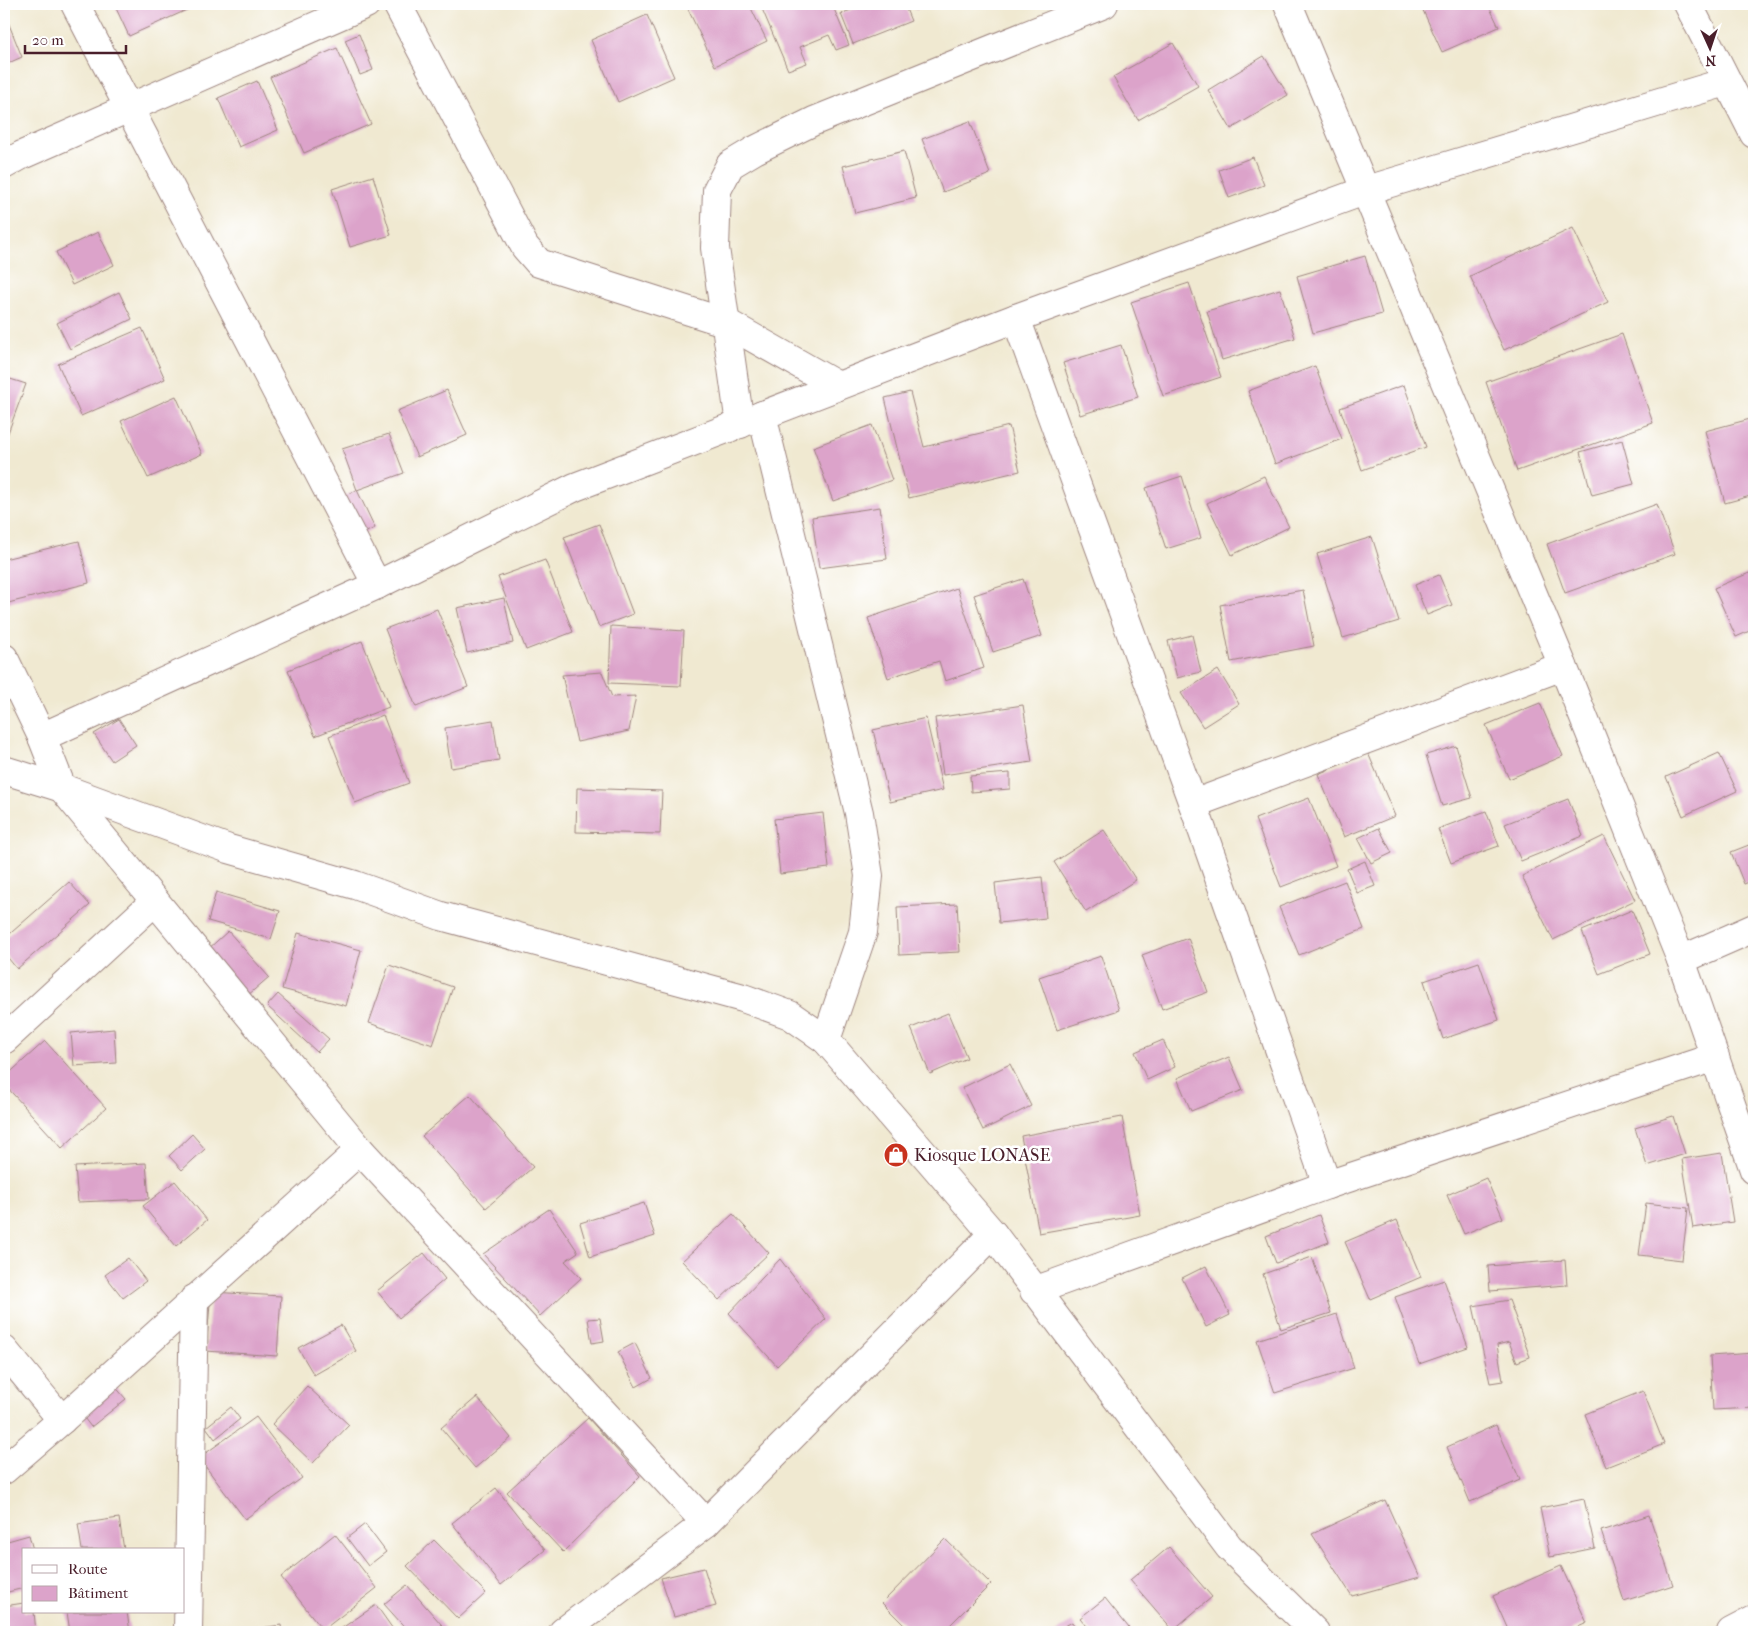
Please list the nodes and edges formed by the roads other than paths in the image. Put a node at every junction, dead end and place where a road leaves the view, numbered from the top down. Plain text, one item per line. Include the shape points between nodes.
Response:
1 (75, 4) edge
2 (366, 4) edge
3 (397, 4) edge
4 (1104, 4) edge
5 (1288, 4) edge
6 (1688, 4) edge
7 (1726, 82) junction
8 (129, 108) junction
9 (1754, 134) edge
10 (4, 165) edge
11 (1367, 190) junction
12 (1016, 318) junction
13 (727, 323) junction
14 (838, 386) junction
15 (751, 420) junction
16 (376, 585) junction
17 (4, 658) edge
18 (1563, 666) junction
19 (42, 737) junction
20 (4, 770) edge
21 (62, 788) junction
22 (1193, 804) junction
23 (155, 901) junction
24 (1754, 928) edge
25 (1681, 960) junction
26 (4, 1040) edge
27 (826, 1040) junction
28 (1715, 1057) junction
29 (360, 1150) junction
30 (1754, 1170) edge
31 (1327, 1185) junction
32 (993, 1234) junction
33 (1034, 1290) junction
34 (194, 1299) junction
35 (4, 1350) edge
36 (62, 1420) junction
37 (4, 1470) edge
38 (706, 1523) junction
39 (1754, 1620) edge
40 (188, 1632) edge
41 (563, 1632) edge
42 (1315, 1632) edge
43 (1732, 1632) edge

1 - 8 street
2 - 8 street
3 - 13 street via 525,248 539,263
4 - 13 street via 814,120 730,165 716,190 715,248
5 - 11 street
6 - 7 street
7 - 9 street
7 - 11 street
8 - 10 street
8 - 16 street
11 - 12 street
11 - 18 street
12 - 14 street
12 - 22 street
13 - 14 street
13 - 15 street
14 - 15 street
15 - 16 street via 575,487
15 - 27 street via 859,813 869,876 863,932
16 - 19 street
17 - 19 street
18 - 22 street
18 - 25 street
19 - 21 street
20 - 21 street
21 - 23 street
21 - 27 street via 229,849 355,885 441,916 743,998 790,1015
22 - 31 street
23 - 26 street
23 - 29 street
24 - 25 street
25 - 28 street
27 - 32 street
28 - 30 street
28 - 31 street
29 - 34 street
29 - 38 street
31 - 33 street
32 - 33 street
32 - 38 street
33 - 42 street via 1229,1547
34 - 36 street
34 - 40 street
35 - 36 street
36 - 37 street
38 - 41 street
39 - 43 street

